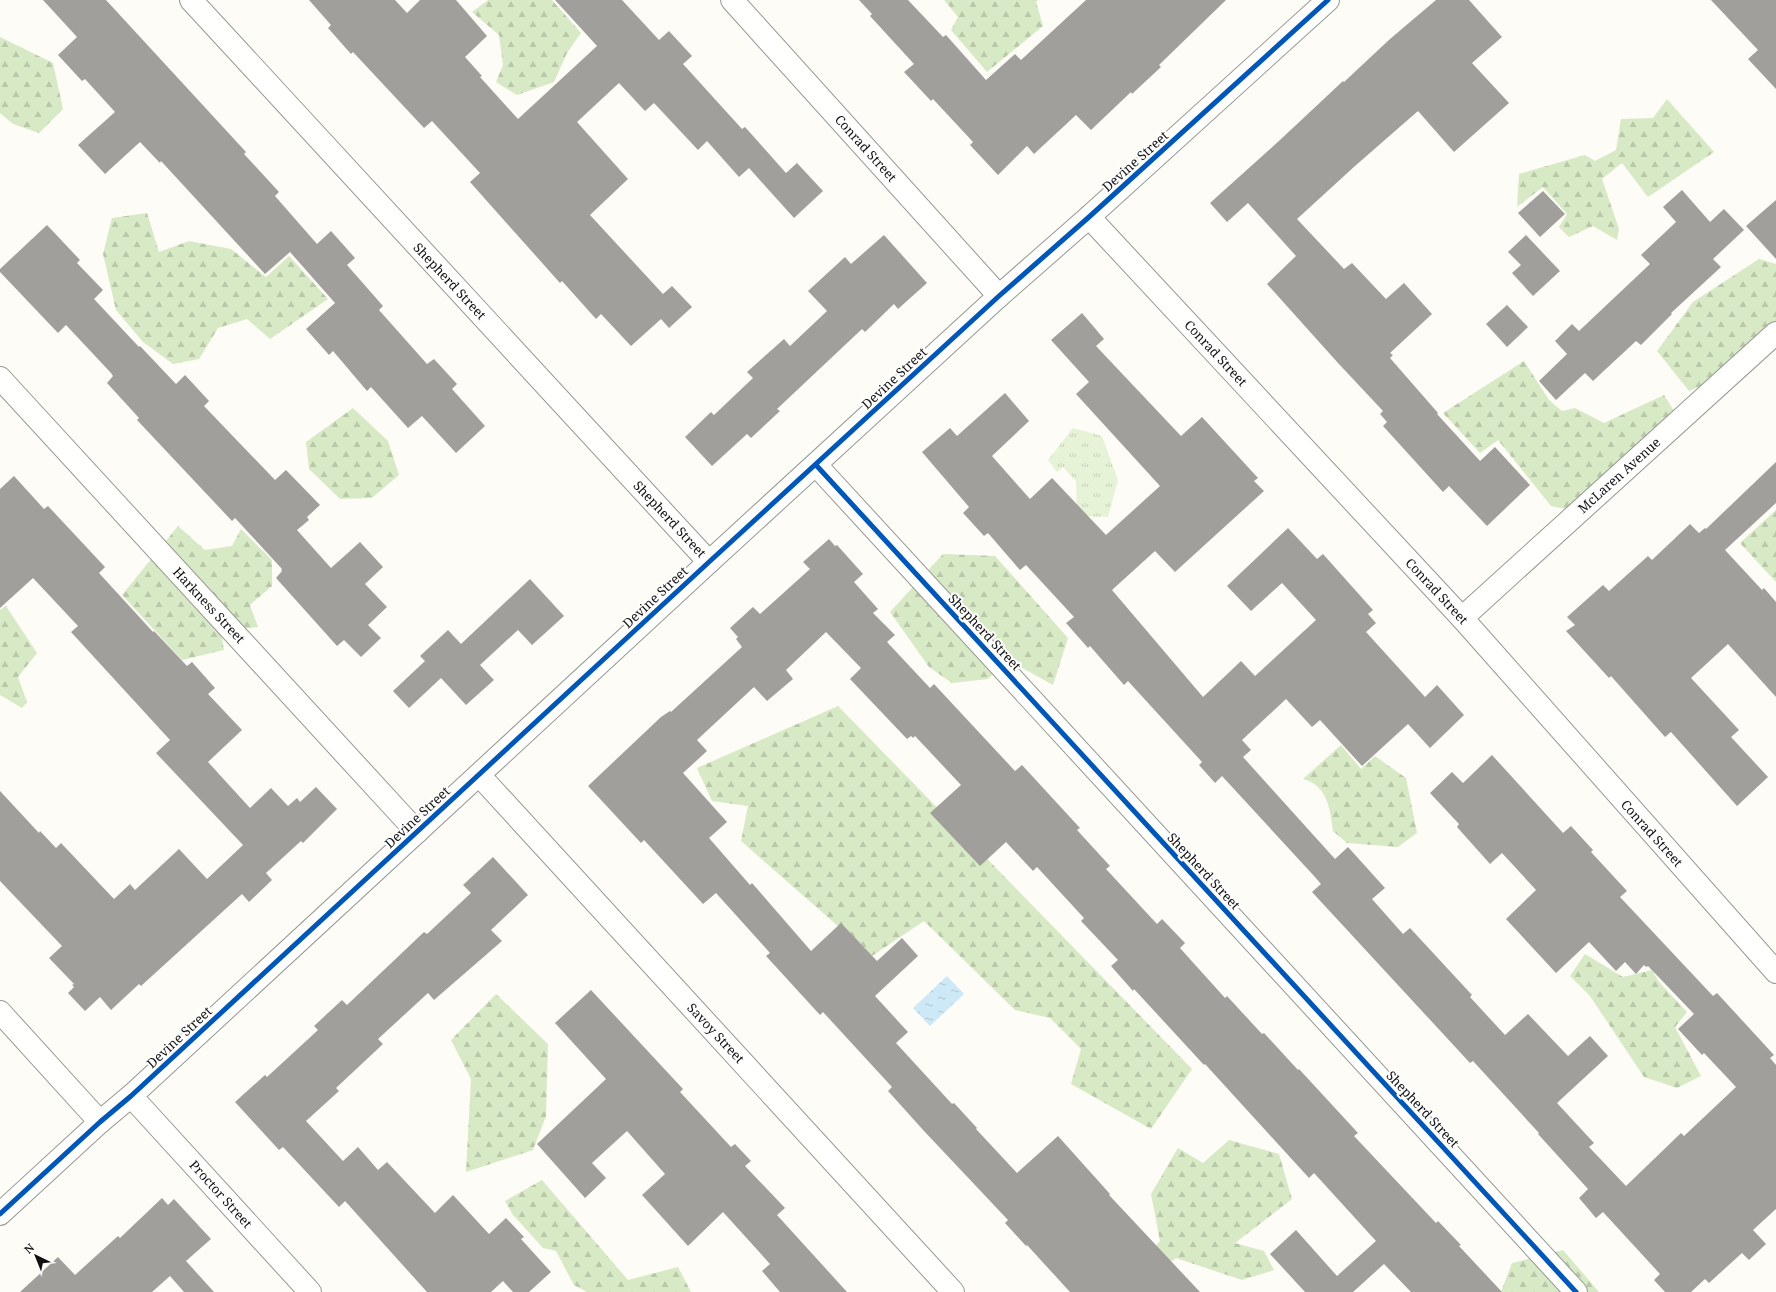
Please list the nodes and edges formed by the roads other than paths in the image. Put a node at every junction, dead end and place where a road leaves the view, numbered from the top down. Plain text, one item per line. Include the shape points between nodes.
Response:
1 (191, 0) edge
2 (732, 0) edge
3 (1328, 0) edge
4 (1089, 217) junction
5 (999, 296) junction
6 (1776, 333) edge
7 (0, 378) edge
8 (816, 465) junction
9 (709, 562) junction
10 (1462, 618) junction
11 (479, 774) junction
12 (417, 832) junction
13 (1776, 972) edge
14 (0, 1012) edge
15 (131, 1096) junction
16 (100, 1122) junction
17 (0, 1214) edge
18 (310, 1292) edge
19 (953, 1292) edge
20 (1576, 1292) edge

1 - 9 street, Shepherd Street
2 - 5 street, Conrad Street
3 - 4 street, Devine Street
4 - 5 street, Devine Street
4 - 10 street, Conrad Street
5 - 8 street, Devine Street
6 - 10 street, McLaren Avenue
7 - 12 street, Harkness Street
8 - 9 street, Devine Street
8 - 20 street, Shepherd Street
9 - 11 street, Devine Street
10 - 13 street, Conrad Street
11 - 12 street, Devine Street
11 - 19 street, Savoy Street
12 - 15 street, Devine Street
14 - 16 street
15 - 16 street, Devine Street
15 - 18 street, Proctor Street
16 - 17 street, Devine Street

